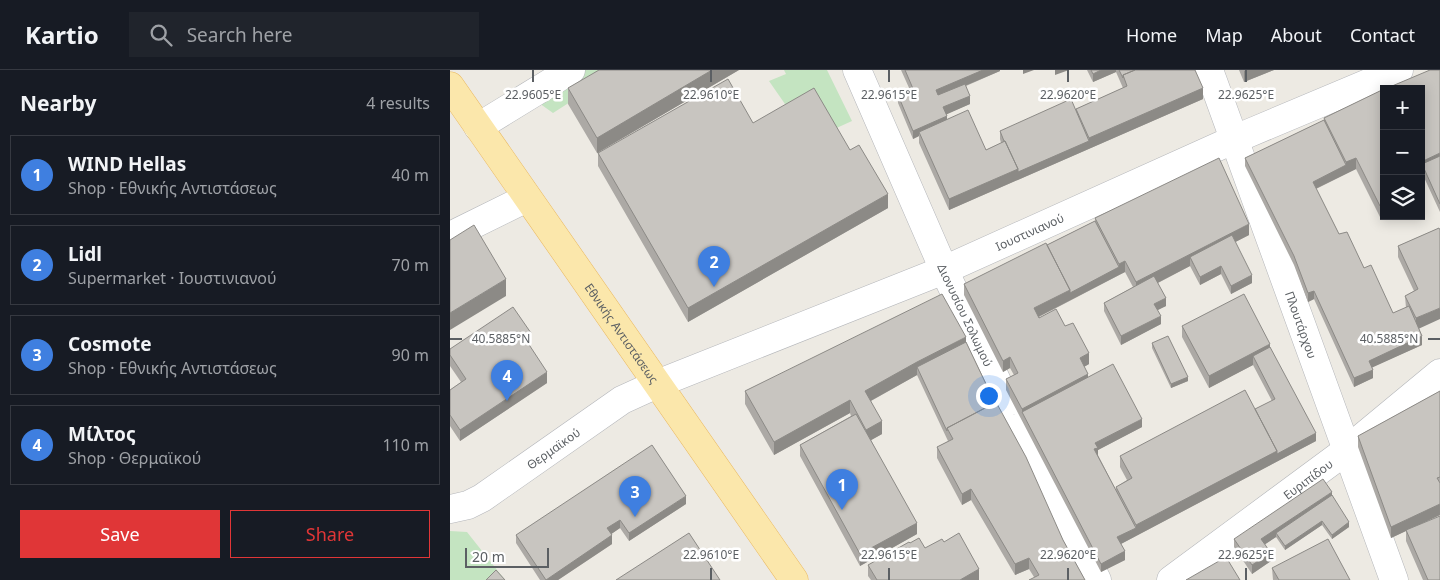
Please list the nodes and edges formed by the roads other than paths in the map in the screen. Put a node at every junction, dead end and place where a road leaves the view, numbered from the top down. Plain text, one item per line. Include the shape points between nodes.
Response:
1 (570, 70) edge
2 (857, 70) edge
3 (1209, 70) edge
4 (1399, 70) edge
5 (450, 86) edge
6 (478, 127) junction
7 (1235, 139) junction
8 (527, 198) junction
9 (450, 236) edge
10 (944, 270) junction
11 (1440, 373) edge
12 (657, 384) junction
13 (1347, 450) junction
14 (450, 509) edge
15 (794, 580) edge
16 (1097, 580) edge
17 (1171, 580) edge
18 (1394, 580) edge

1 - 6 street
2 - 10 street, Διονυσίου Σολωμού
3 - 7 street, Πλουτάρχου
4 - 7 street, Ιουστινιανού
5 - 6 main road, Εθνικής Αντιστάσεως
6 - 8 main road, Εθνικής Αντιστάσεως
7 - 10 street, Ιουστινιανού
7 - 13 street, Πλουτάρχου
8 - 9 street
8 - 12 main road, Εθνικής Αντιστάσεως
10 - 12 street, Ιουστινιανού
10 - 16 street, Διονυσίου Σολωμού
11 - 13 street, Ευριπίδου
12 - 14 street, Θερμαϊκού via 622,400 482,498
12 - 15 main road, Εθνικής Αντιστάσεως
13 - 17 street, Ευριπίδου
13 - 18 street, Πλουτάρχου

